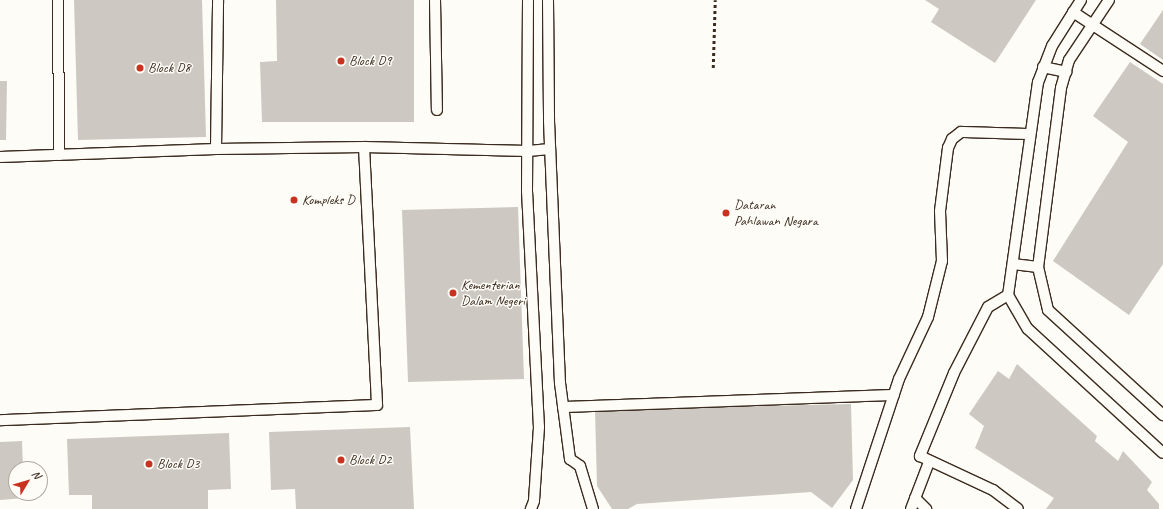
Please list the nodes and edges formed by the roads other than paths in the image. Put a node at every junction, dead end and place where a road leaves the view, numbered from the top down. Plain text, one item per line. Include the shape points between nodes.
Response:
1 (58, 0) edge
2 (218, 0) edge
3 (435, 0) edge
4 (528, 0) edge
5 (548, 0) edge
6 (1081, 0) edge
7 (1109, 0) edge
8 (1073, 12) junction
9 (1092, 24) junction
10 (1043, 67) junction
11 (1163, 71) edge
12 (1066, 72) junction
13 (437, 110) dead end
14 (1030, 134) junction
15 (364, 147) junction
16 (216, 149) junction
17 (550, 149) junction
18 (528, 151) junction
19 (59, 155) junction
20 (0, 157) edge
21 (1013, 264) junction
22 (1038, 267) junction
23 (1008, 295) junction
24 (894, 395) junction
25 (563, 407) junction
26 (1163, 415) edge
27 (0, 420) edge
28 (1163, 453) edge
29 (930, 462) junction
30 (915, 498) junction
31 (531, 509) edge
32 (593, 509) edge
33 (856, 509) edge
34 (911, 509) edge
35 (926, 509) edge
36 (1018, 509) edge

1 - 19 lane
2 - 16 lane
3 - 13 lane
4 - 18 lane
5 - 17 lane
6 - 8 lane
7 - 9 lane
8 - 9 lane
8 - 10 lane via 1052,46
9 - 11 lane
9 - 12 lane via 1069,60
10 - 12 lane
10 - 14 lane
12 - 22 lane via 1061,88
14 - 21 lane
14 - 24 lane via 960,132 952,139 948,148 940,211 942,261 928,317
15 - 16 lane
15 - 18 lane
15 - 27 lane via 377,405
16 - 19 lane
17 - 18 lane
17 - 25 lane
18 - 31 lane via 527,191 539,427
19 - 20 lane
21 - 22 lane
21 - 23 lane
22 - 26 lane via 1048,310
23 - 28 lane via 1028,329
23 - 29 lane via 988,307 954,373 920,456
24 - 25 lane
24 - 33 lane
25 - 32 lane via 570,459 580,466
29 - 30 lane
29 - 36 lane via 993,490
30 - 34 lane
30 - 35 lane

